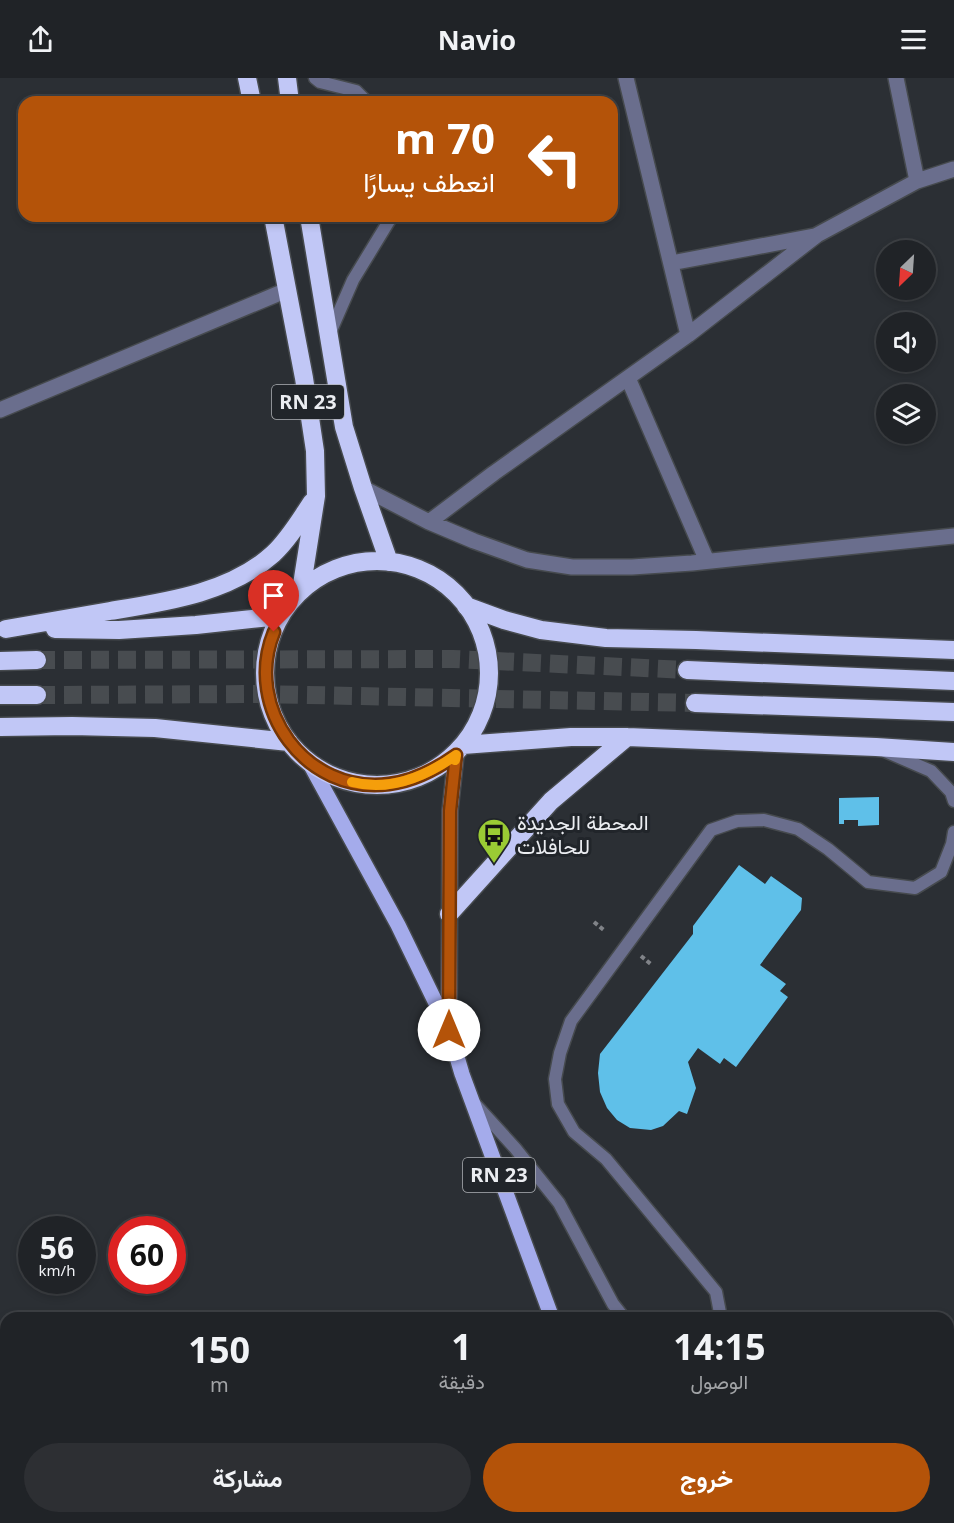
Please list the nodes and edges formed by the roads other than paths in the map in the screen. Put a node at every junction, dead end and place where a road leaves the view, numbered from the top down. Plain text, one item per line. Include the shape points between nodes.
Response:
1 (247, 78) edge
2 (287, 78) edge
3 (315, 78) edge
4 (626, 78) edge
5 (896, 78) edge
6 (251, 96) edge
7 (289, 96) edge
8 (361, 96) edge
9 (954, 169) edge
10 (917, 181) junction
11 (274, 222) edge
12 (310, 222) edge
13 (388, 222) edge
14 (817, 235) junction
15 (671, 263) junction
16 (287, 290) junction
17 (688, 335) junction
18 (329, 337) junction
19 (628, 378) junction
20 (0, 410) edge
21 (363, 488) junction
22 (316, 496) junction
23 (429, 522) junction
24 (954, 536) edge
25 (707, 561) junction
26 (389, 562) junction
27 (301, 591) junction
28 (466, 606) junction
29 (280, 616) junction
30 (3, 629) edge
31 (954, 650) edge
32 (37, 660) tunnel mouth
33 (0, 661) edge
34 (687, 670) tunnel mouth
35 (954, 681) edge
36 (37, 694) tunnel mouth
37 (0, 695) edge
38 (694, 703) tunnel mouth
39 (954, 712) edge
40 (0, 727) edge
41 (627, 737) junction
42 (289, 742) junction
43 (876, 747) junction
44 (459, 750) junction
45 (954, 752) edge
46 (309, 762) junction
47 (954, 801) edge
48 (954, 832) edge
49 (449, 914) junction
50 (449, 1030) junction
51 (472, 1101) junction
52 (550, 1312) edge
53 (619, 1312) edge
54 (720, 1312) edge

1 - 6 highway
2 - 7 highway
3 - 8 lane
4 - 15 street
5 - 10 street
9 - 10 street
10 - 14 street
11 - 16 highway, RN 23
12 - 18 highway, RN 23
13 - 18 lane via 353,280
14 - 15 street
14 - 17 street
15 - 17 street
16 - 20 street
16 - 22 highway, RN 23 via 315,451
17 - 19 street
18 - 21 highway, RN 23 via 344,427
19 - 23 street
19 - 25 street
21 - 23 street
21 - 26 highway, RN 23
22 - 27 highway, RN 23
22 - 30 highway via 272,554 216,587 150,604
23 - 25 street via 527,560 572,567
24 - 25 street
26 - 27 highway via 342,567
26 - 28 highway via 419,569 445,585
27 - 29 highway
28 - 31 highway via 542,630 606,638
28 - 44 highway via 481,632 488,655 489,679 477,725
29 - 30 highway via 119,630
29 - 42 highway via 268,647 265,680 273,713
32 - 33 highway
34 - 35 highway
36 - 37 highway
38 - 39 highway
40 - 42 highway via 155,729
41 - 43 highway
41 - 44 highway via 571,737
41 - 49 highway via 551,801
42 - 46 highway
43 - 45 highway
43 - 47 lane via 932,771
44 - 46 highway via 439,767 388,785 361,784 335,777
44 - 49 main road, RN 23 via 450,811
46 - 50 main road, RN 23 via 398,925
48 - 54 lane via 941,873 915,888 868,882 798,829 764,820 737,821 711,830 572,1021 555,1079 558,1104 574,1132 606,1159 717,1292
49 - 50 main road, RN 23
50 - 51 main road, RN 23
51 - 52 main road, RN 23
51 - 53 lane via 559,1203

